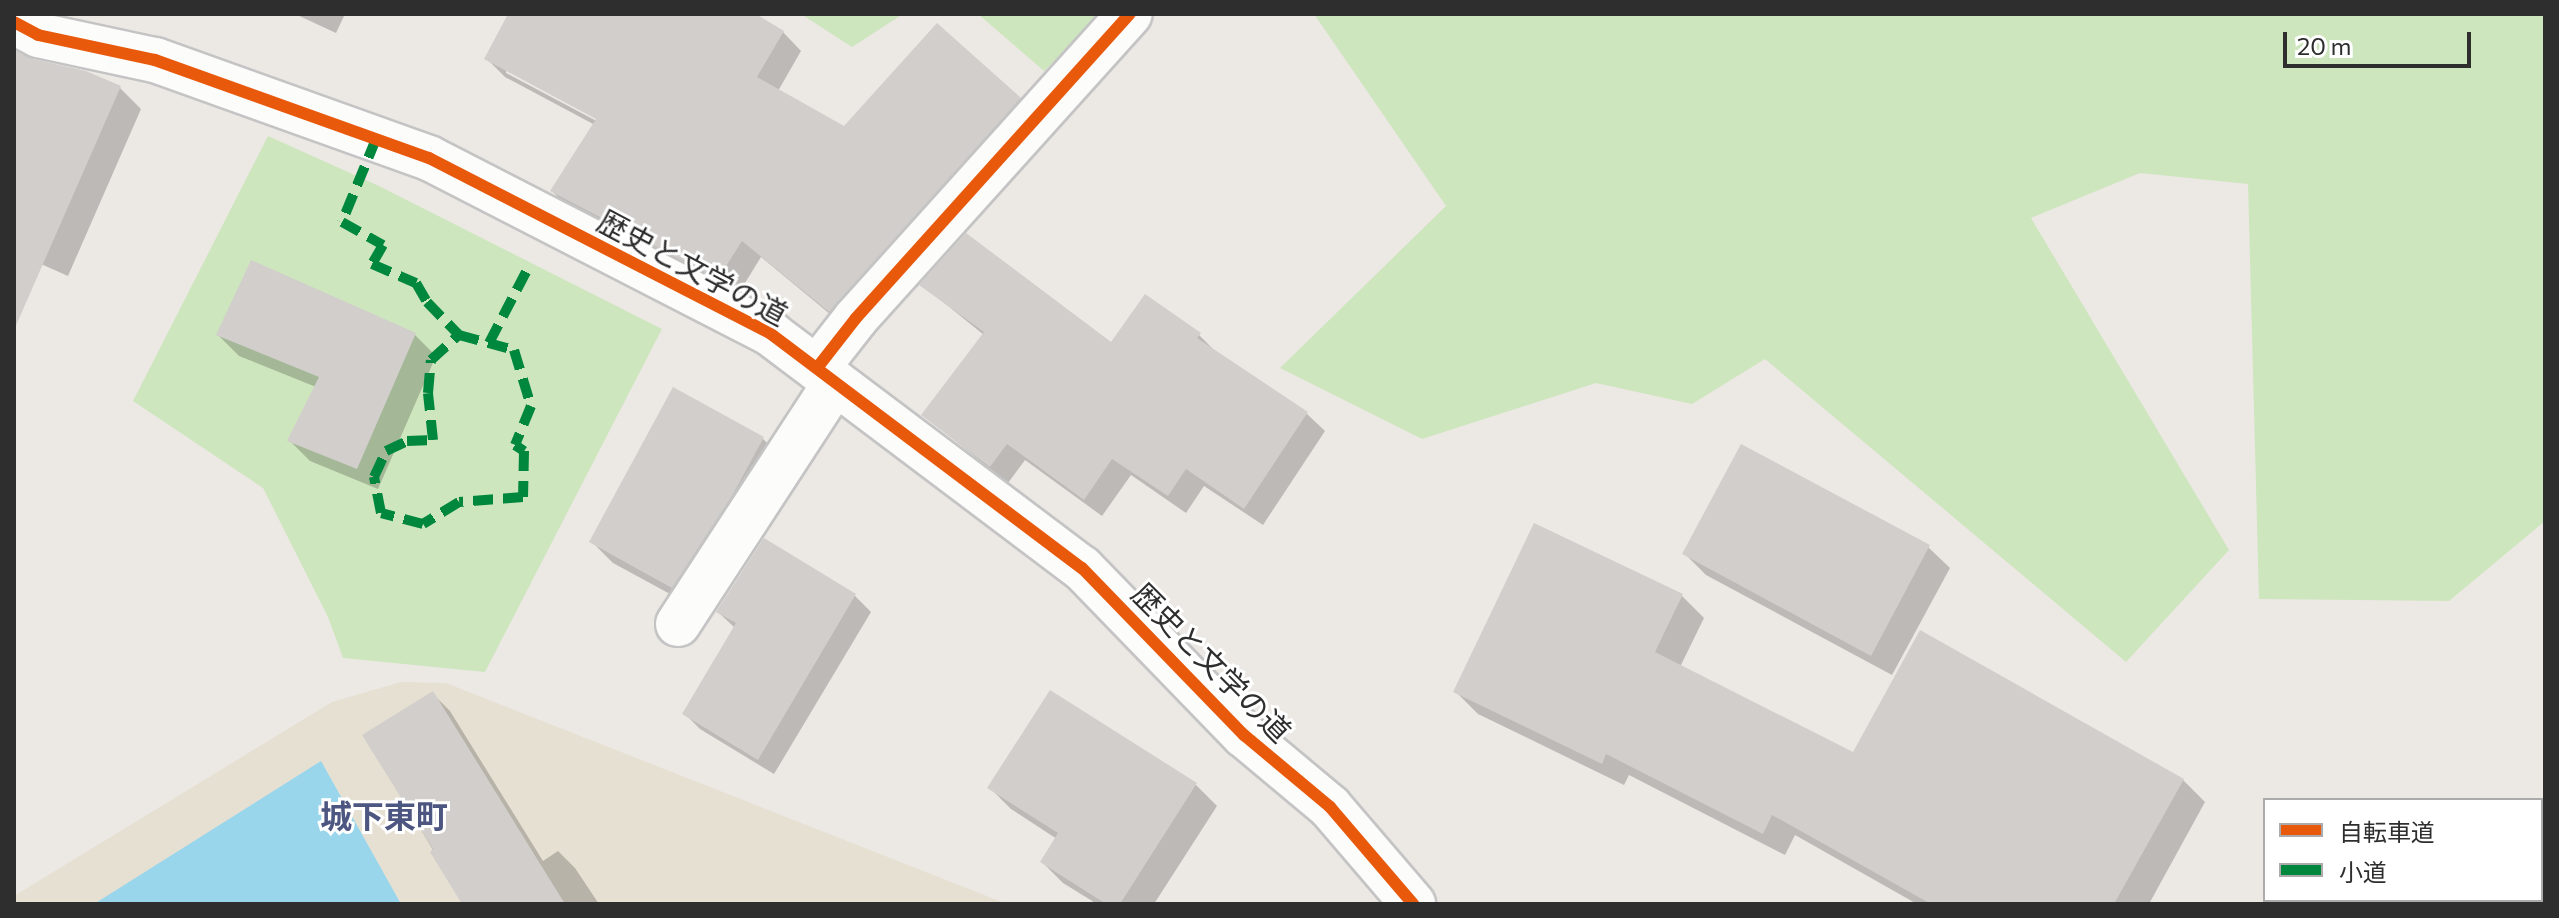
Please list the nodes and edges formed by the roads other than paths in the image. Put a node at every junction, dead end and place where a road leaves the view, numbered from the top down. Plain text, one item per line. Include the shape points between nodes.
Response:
1 (1130, 14) edge
2 (14, 22) edge
3 (826, 376) junction
4 (678, 624) dead end
5 (1413, 904) edge

1 - 3 street via 856,318
2 - 3 street, 歴史と文学の道 via 38,35 155,60 429,158 771,334
3 - 4 street
3 - 5 street, 歴史と文学の道 via 1082,568 1244,735 1330,807

